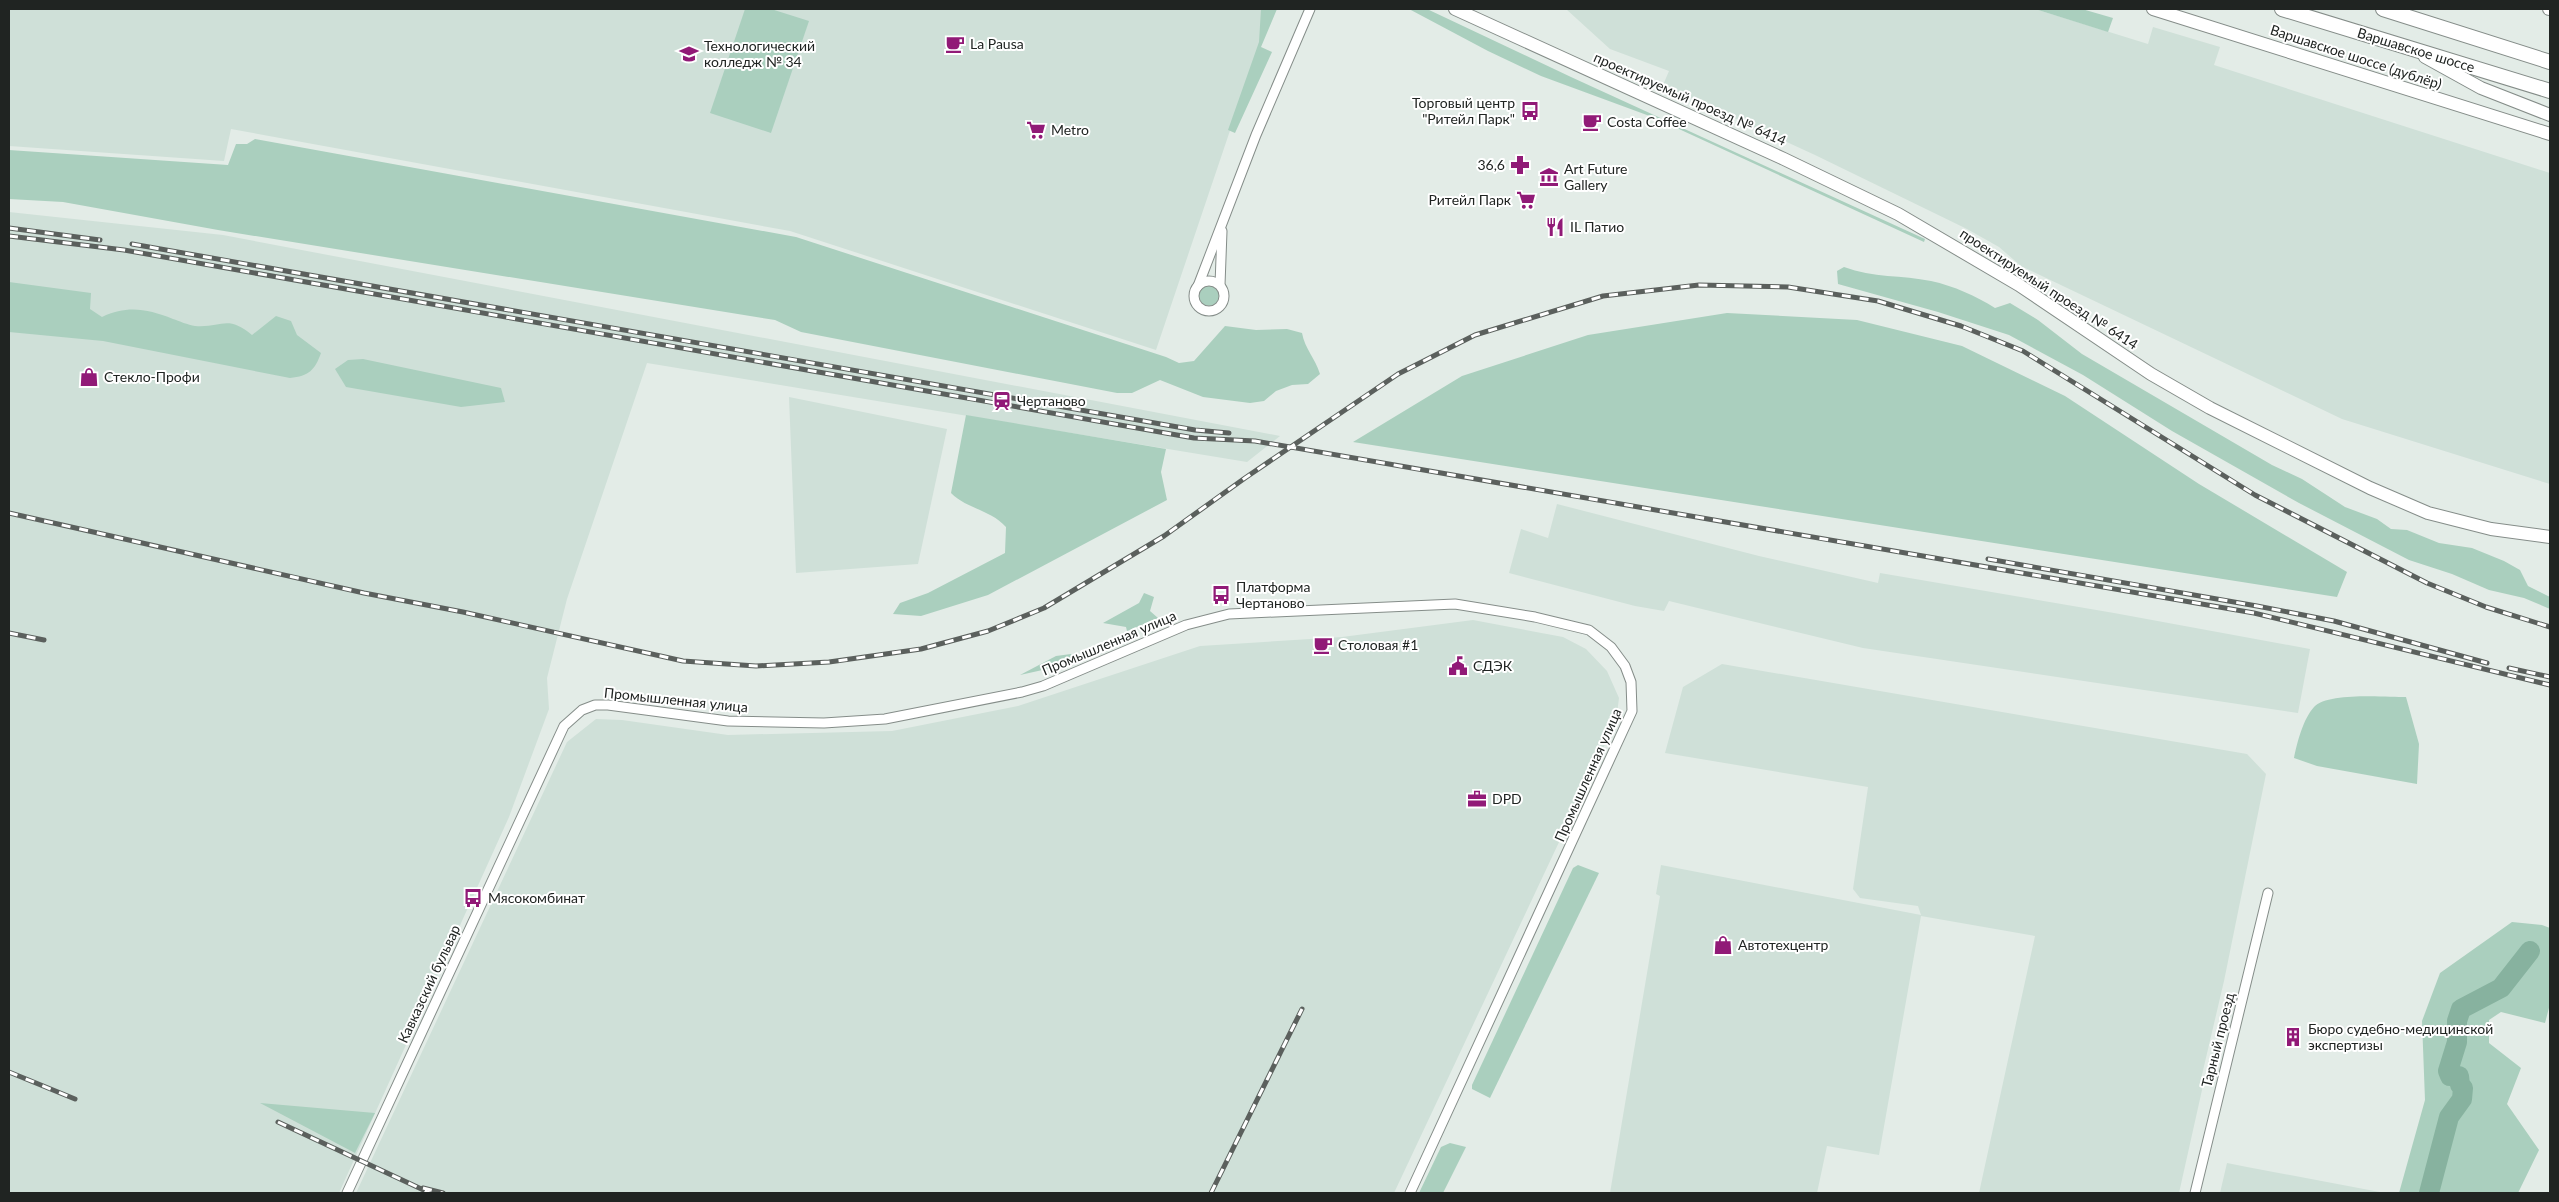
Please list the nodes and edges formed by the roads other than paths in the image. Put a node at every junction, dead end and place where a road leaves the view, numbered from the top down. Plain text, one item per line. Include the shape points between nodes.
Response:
1 (1310, 9) edge
2 (1455, 9) edge
3 (2153, 9) edge
4 (2282, 9) edge
5 (2383, 9) edge
6 (2410, 48) junction
7 (2550, 62) edge
8 (2550, 91) edge
9 (2550, 116) edge
10 (2550, 134) edge
11 (1222, 222) junction
12 (1198, 286) junction
13 (1220, 286) junction
14 (2550, 537) edge
15 (582, 710) joint
16 (2268, 892) dead end
17 (347, 1193) edge
18 (1410, 1193) edge
19 (2195, 1193) edge

1 - 11 street
2 - 14 main road, проектируемый проезд № 6414 via 1898,214 2019,285 2084,331 2210,408 2370,488 2428,513 2491,529
3 - 10 main road, Варшавское шоссе (дублёр)
4 - 6 main road, Варшавское шоссе
5 - 7 main road, Варшавское шоссе
6 - 8 main road, Варшавское шоссе
6 - 9 main road via 2482,88
11 - 12 street
11 - 13 street
12 - 13 street via 1211,281
12 - 13 street via 1195,300 1201,308 1210,310 1218,307 1224,299
15 - 17 street, Кавказский бульвар via 564,726
15 - 18 street, Промышленная улица via 608,705 728,722 824,723 885,719 1043,686 1186,625 1229,614 1456,604 1589,630 1611,647 1625,666 1631,682 1632,711
16 - 19 street, Тарный проезд

